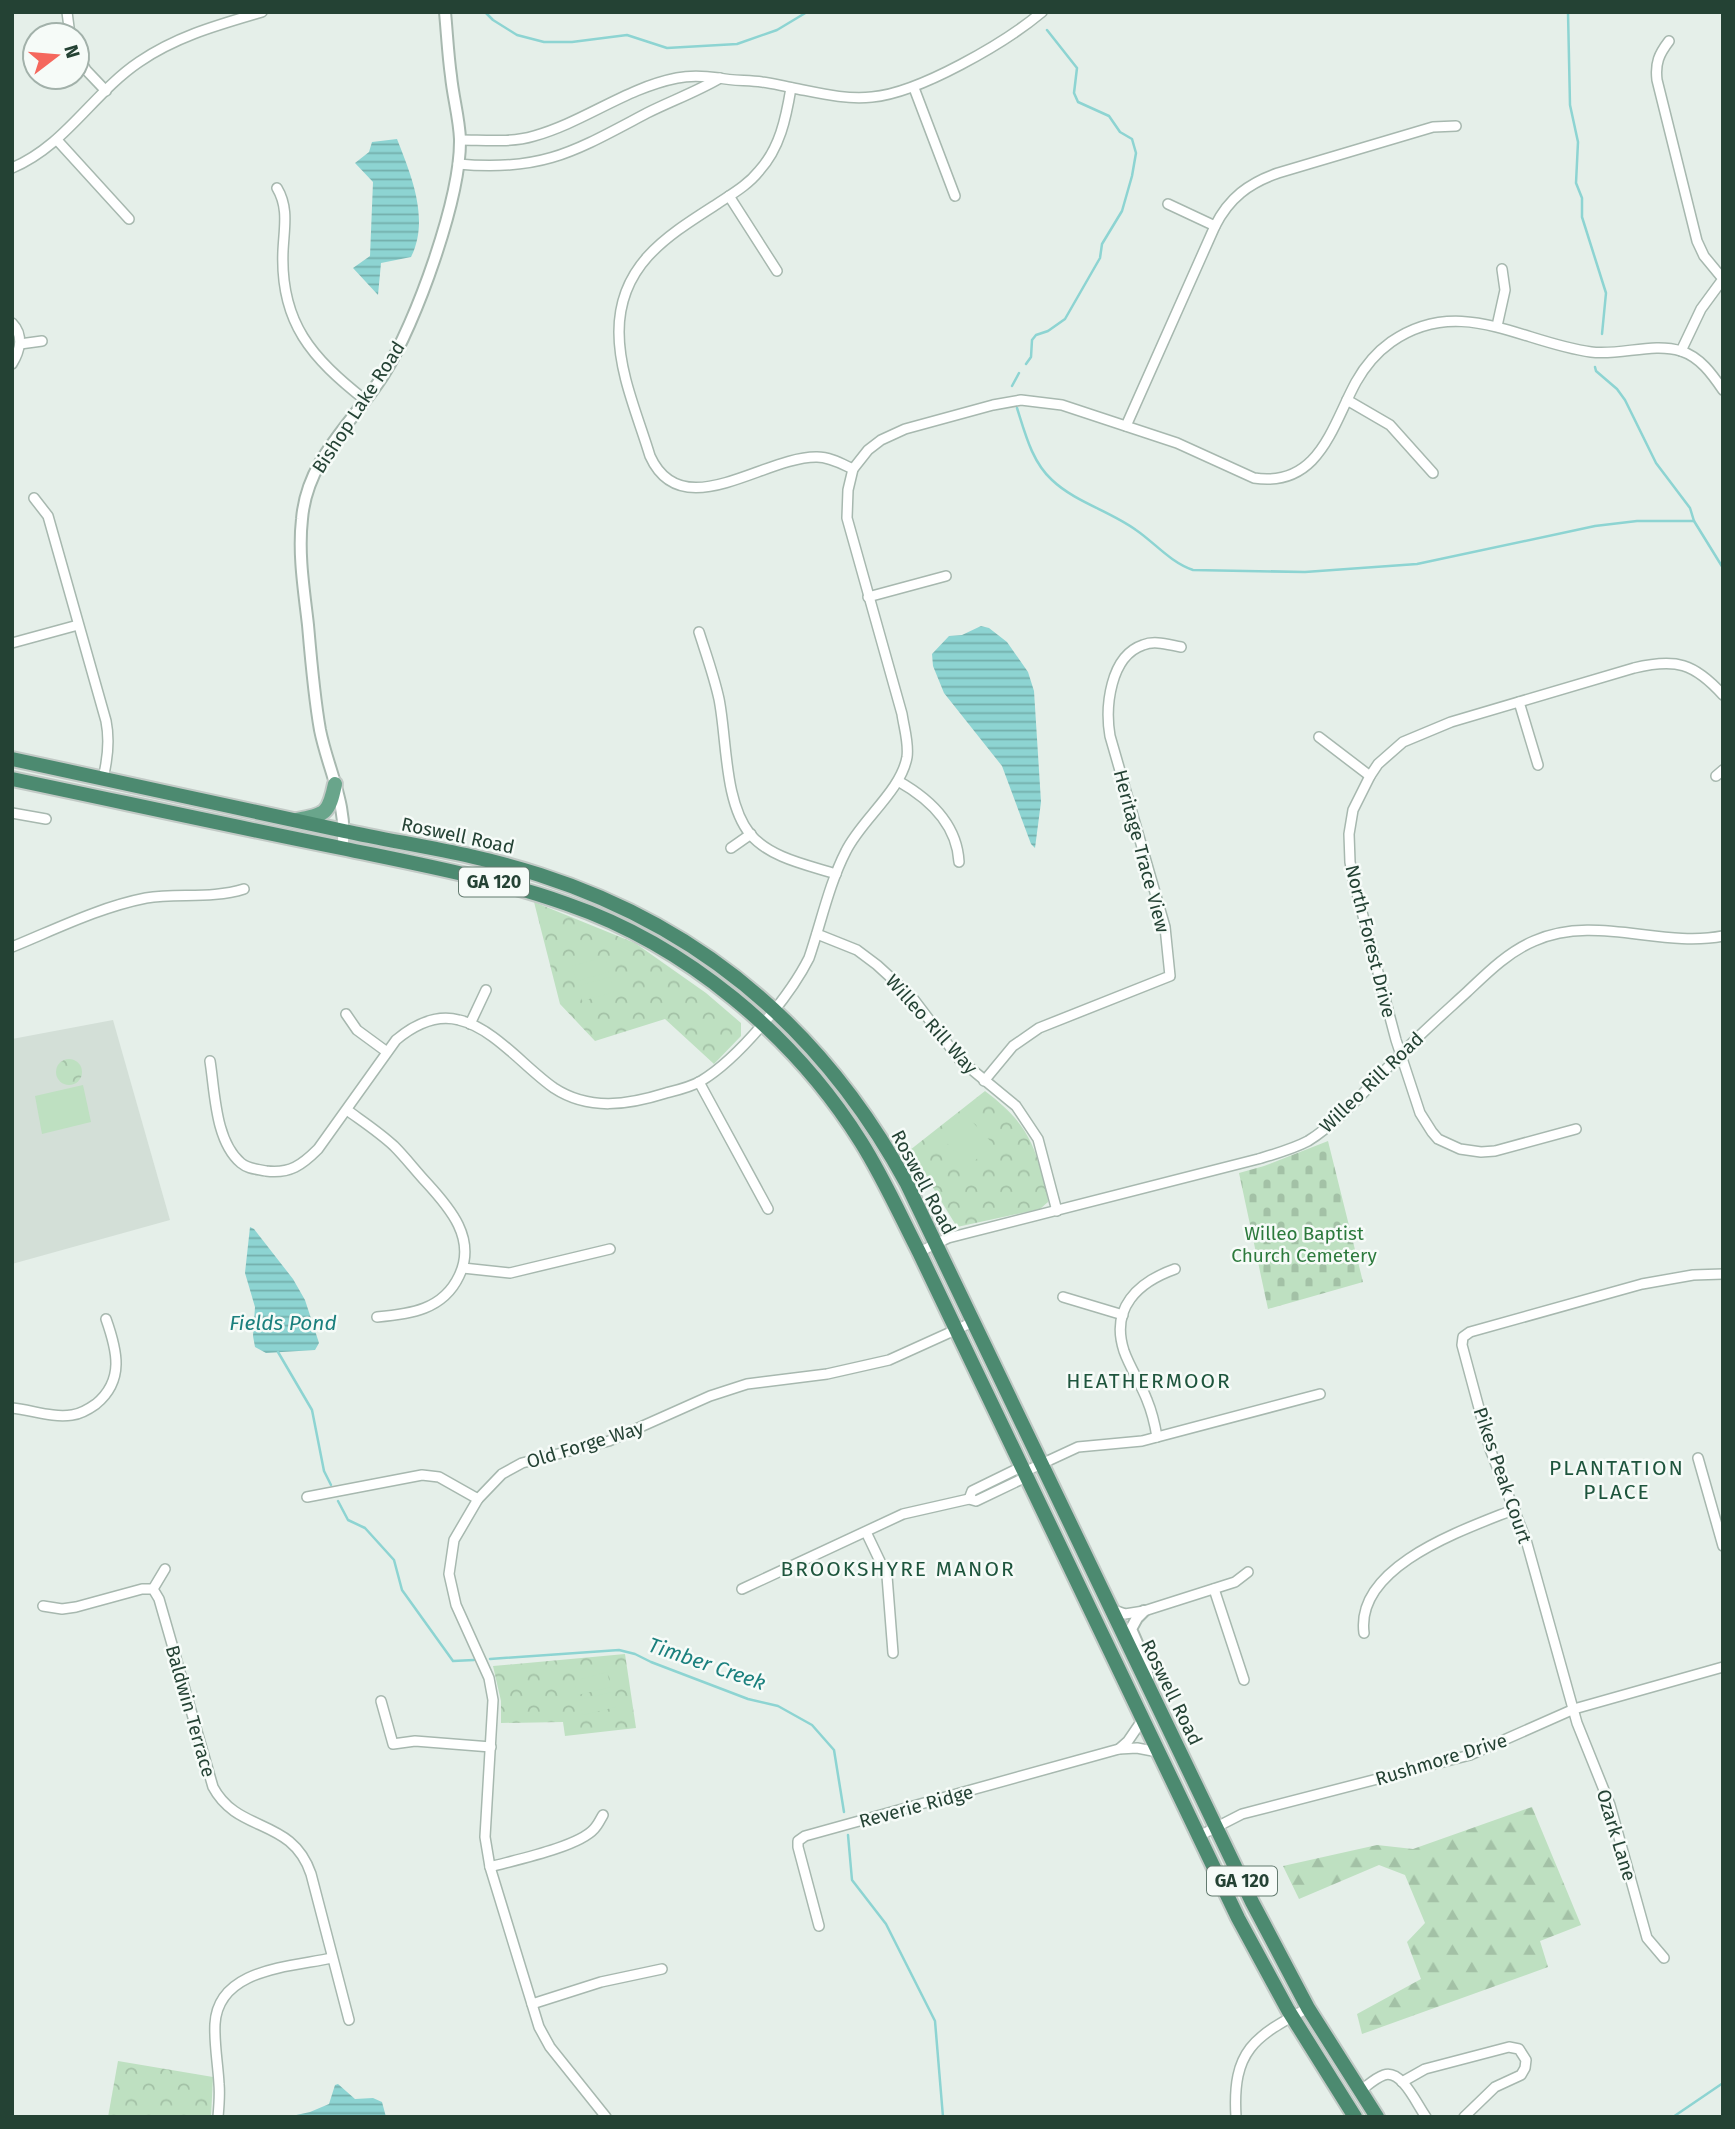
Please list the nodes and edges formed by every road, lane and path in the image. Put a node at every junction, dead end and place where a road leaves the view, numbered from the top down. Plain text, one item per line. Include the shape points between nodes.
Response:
1 (262, 12) edge
2 (445, 12) edge
3 (1042, 12) edge
4 (1669, 41) dead end
5 (91, 74) edge
6 (720, 78) junction
7 (791, 88) junction
8 (914, 88) junction
9 (106, 91) junction
10 (1456, 126) dead end
11 (57, 140) junction
12 (460, 140) junction
13 (458, 163) junction
14 (12, 168) edge
15 (277, 188) dead end
16 (729, 196) junction
17 (955, 196) dead end
18 (1168, 204) dead end
19 (130, 219) dead end
20 (1215, 226) junction
21 (1502, 269) dead end
22 (777, 271) dead end
23 (1723, 279) edge
24 (12, 323) edge
25 (1497, 326) junction
26 (43, 341) dead end
27 (20, 344) junction
28 (1681, 351) junction
29 (13, 363) edge
30 (1723, 390) edge
31 (365, 400) junction
32 (1347, 400) junction
33 (1126, 426) junction
34 (853, 469) junction
35 (1433, 473) dead end
36 (34, 498) dead end
37 (946, 576) dead end
38 (869, 597) junction
39 (78, 625) junction
40 (699, 632) dead end
41 (12, 643) edge
42 (1181, 647) dead end
43 (1723, 695) edge
44 (1519, 702) junction
45 (1318, 737) dead end
46 (12, 759) edge
47 (1538, 765) dead end
48 (1370, 776) junction
49 (103, 778) junction
50 (12, 779) edge
51 (898, 781) junction
52 (335, 784) junction
53 (12, 813) edge
54 (46, 819) dead end
55 (297, 820) junction
56 (345, 831) junction
57 (751, 834) junction
58 (731, 848) dead end
59 (342, 849) junction
60 (959, 862) dead end
61 (836, 874) junction
62 (244, 889) dead end
63 (817, 934) junction
64 (1723, 936) edge
65 (12, 947) edge
66 (486, 990) dead end
67 (774, 1009) junction
68 (346, 1014) dead end
69 (761, 1023) junction
70 (470, 1024) junction
71 (387, 1052) junction
72 (1401, 1054) junction
73 (210, 1061) dead end
74 (984, 1081) junction
75 (699, 1082) junction
76 (347, 1110) junction
77 (1576, 1129) dead end
78 (768, 1209) dead end
79 (1057, 1211) junction
80 (936, 1244) junction
81 (610, 1249) dead end
82 (919, 1252) junction
83 (463, 1268) junction
84 (1175, 1269) dead end
85 (1723, 1274) edge
86 (1063, 1297) dead end
87 (1123, 1315) junction
88 (377, 1317) dead end
89 (106, 1319) dead end
90 (973, 1322) junction
91 (957, 1331) junction
92 (1321, 1394) dead end
93 (12, 1408) edge
94 (1157, 1437) junction
95 (1698, 1458) dead end
96 (1041, 1463) junction
97 (1024, 1472) junction
98 (307, 1497) dead end
99 (478, 1499) junction
100 (1515, 1509) junction
101 (866, 1532) junction
102 (1723, 1546) edge
103 (165, 1569) dead end
104 (1248, 1572) dead end
105 (153, 1589) junction
106 (742, 1589) dead end
107 (1214, 1589) junction
108 (43, 1606) dead end
109 (1111, 1609) junction
110 (1144, 1611) junction
111 (1364, 1633) dead end
112 (893, 1653) dead end
113 (1723, 1667) edge
114 (1244, 1680) dead end
115 (1152, 1694) junction
116 (381, 1701) dead end
117 (1574, 1709) junction
118 (1143, 1719) junction
119 (491, 1747) junction
120 (1119, 1749) junction
121 (1158, 1752) junction
122 (603, 1815) dead end
123 (1215, 1827) junction
124 (1199, 1836) junction
125 (490, 1867) junction
126 (819, 1926) dead end
127 (332, 1958) junction
128 (1664, 1958) dead end
129 (662, 1969) dead end
130 (532, 2004) junction
131 (1308, 2008) junction
132 (1292, 2017) junction
133 (349, 2020) dead end
134 (1402, 2082) junction
135 (1360, 2091) junction
136 (218, 2117) edge
137 (606, 2117) edge
138 (1236, 2117) edge
139 (1354, 2117) edge
140 (1377, 2117) edge
141 (1426, 2117) edge
142 (1464, 2117) edge

1 - 9 street via 180,37 137,63
2 - 12 street, Bishop Lake Road
3 - 8 street
4 - 23 street via 1656,65 1657,80 1697,241
5 - 9 street
6 - 7 street
6 - 12 street via 693,76 650,86 532,136
6 - 13 street via 553,159 500,166
7 - 8 street via 868,98
7 - 16 street via 773,151 758,173
8 - 17 street
9 - 11 street
10 - 20 street via 1433,127 1263,178 1232,200
11 - 14 street via 38,156
11 - 19 street
12 - 13 street, Bishop Lake Road
13 - 31 street, Bishop Lake Road via 443,227 409,326
15 - 31 street via 286,210 283,278 293,321 315,356
16 - 22 street
16 - 34 street via 662,241 642,262 625,298 619,329 621,358 650,456 671,483 693,489 807,458 825,458
18 - 20 street
20 - 33 street
21 - 25 street via 1505,290
23 - 28 street via 1701,309
24 - 27 street
25 - 28 street via 1590,352
25 - 32 street via 1446,321 1407,333 1369,363
26 - 27 street
27 - 29 street
28 - 30 street via 1707,368
31 - 52 street, Bishop Lake Road via 318,463 302,518 303,580 316,699
32 - 33 street via 1314,459 1293,473 1264,479
32 - 35 street via 1390,425
33 - 34 street via 1062,405 1008,402 897,432 874,445
34 - 38 street via 847,518
36 - 39 street via 48,516
37 - 38 street
38 - 51 street via 905,729 907,754
39 - 41 street
39 - 49 street via 109,737
40 - 57 street via 718,697 733,794
42 - 74 street, Heritage Trace View via 1153,642 1130,653 1113,679 1107,711 1110,736 1165,928 1170,976 1038,1028 1013,1046
43 - 44 street, North Forest Drive via 1695,669 1662,663
44 - 47 street
44 - 48 street, North Forest Drive via 1415,735 1389,752
45 - 48 street
46 - 49 highway, Roswell Road / GA 120
48 - 72 street, North Forest Drive via 1353,810 1350,862
49 - 55 highway, Roswell Road / GA 120
50 - 59 highway, Roswell Road / GA 120
51 - 60 street via 936,808 954,836
51 - 61 street via 853,839
52 - 55 main road via 328,809
52 - 56 street, Bishop Lake Road
53 - 54 street
55 - 56 highway, Roswell Road / GA 120
56 - 59 street, Bishop Lake Road
56 - 67 highway, Roswell Road / GA 120 via 516,867 589,892 680,937
57 - 58 street
57 - 61 street via 783,856
59 - 69 highway, Roswell Road / GA 120 via 482,879 599,916 687,965
61 - 63 street
62 - 65 street via 126,903
63 - 67 street via 802,971
63 - 74 street, Willeo Rill Way via 857,950 886,972 912,997 959,1059
64 - 72 street, Willeo Rill Road via 1691,939 1584,930 1546,936 1500,963
66 - 70 street
67 - 69 street
67 - 80 highway, Roswell Road / GA 120 via 821,1056 866,1114
68 - 71 street via 357,1030
69 - 75 street via 731,1057
69 - 82 highway, Roswell Road / GA 120 via 808,1071 860,1140
70 - 71 street via 430,1020 406,1031
70 - 75 street via 554,1088 582,1100 608,1105 636,1102
71 - 76 street
72 - 77 street, North Forest Drive via 1425,1122 1438,1139 1453,1146 1495,1151
72 - 79 street, Willeo Rill Road via 1320,1132 1297,1146
73 - 76 street via 225,1138 236,1157 251,1168 282,1172 302,1165
74 - 79 street, Willeo Rill Way via 1016,1106 1034,1131
75 - 78 street
76 - 83 street via 395,1147 455,1216 464,1246
79 - 80 street, Willeo Rill Road
80 - 82 street, Willeo Rill Road
80 - 90 highway, Roswell Road / GA 120
81 - 83 street via 510,1273
82 - 91 highway, Roswell Road / GA 120
83 - 88 street via 440,1300 420,1311
84 - 87 street via 1151,1277 1139,1287
85 - 100 street, Pikes Peak Court via 1642,1284 1463,1337 1490,1450
86 - 87 street
87 - 94 street via 1124,1349 1148,1401
89 - 93 street via 117,1367 105,1396 90,1409 73,1415
90 - 91 street, Old Forge Way
90 - 96 highway, Roswell Road / GA 120
91 - 97 highway, Roswell Road / GA 120
91 - 99 street, Old Forge Way via 867,1366 747,1384 710,1396 610,1441 522,1463 502,1474
92 - 94 street
94 - 96 street via 1088,1445
95 - 102 street
96 - 97 street
96 - 109 highway, Roswell Road / GA 120
97 - 101 street via 1022,1479 976,1501 910,1512
97 - 118 highway, Roswell Road / GA 120
98 - 99 street via 422,1475 439,1477
99 - 119 street, Old Forge Way via 454,1540 449,1574 456,1605 489,1678
100 - 111 street via 1432,1544 1403,1562 1365,1609
100 - 117 street, Pikes Peak Court
101 - 106 street
101 - 112 street via 887,1576
103 - 105 street
104 - 107 street
105 - 108 street via 62,1609
105 - 127 street, Baldwin Terrace via 213,1787 231,1811 283,1836 303,1855
107 - 110 street
107 - 114 street
109 - 110 street via 1125,1614
109 - 115 highway, Roswell Road / GA 120
110 - 115 street via 1131,1629
113 - 117 street, Rushmore Drive
115 - 123 highway, Roswell Road / GA 120
116 - 119 street via 393,1744 415,1741
117 - 123 street, Rushmore Drive via 1470,1755 1242,1814
117 - 128 street, Ozark Lane via 1610,1805 1647,1938
118 - 120 street
118 - 121 highway, Roswell Road / GA 120
119 - 125 street, Old Forge Way via 485,1837
120 - 121 street
120 - 126 street, Reverie Ridge via 798,1840
121 - 124 highway, Roswell Road / GA 120
122 - 125 street via 593,1831 580,1838
123 - 124 street, Rushmore Drive
123 - 131 highway, Roswell Road / GA 120
124 - 132 highway, Roswell Road / GA 120
125 - 130 street, Old Forge Way
127 - 133 street, Baldwin Terrace
127 - 136 street via 244,1979 220,2000 215,2025
129 - 130 street
130 - 137 street, Old Forge Way via 550,2048
131 - 132 street
131 - 135 highway, Roswell Road / GA 120
132 - 138 street via 1262,2034 1247,2053 1237,2080
132 - 139 highway, Roswell Road / GA 120
134 - 135 street via 1387,2074
134 - 141 street
134 - 142 street via 1425,2069 1510,2047 1519,2049 1526,2060 1524,2072 1495,2087
135 - 140 highway, Roswell Road / GA 120

